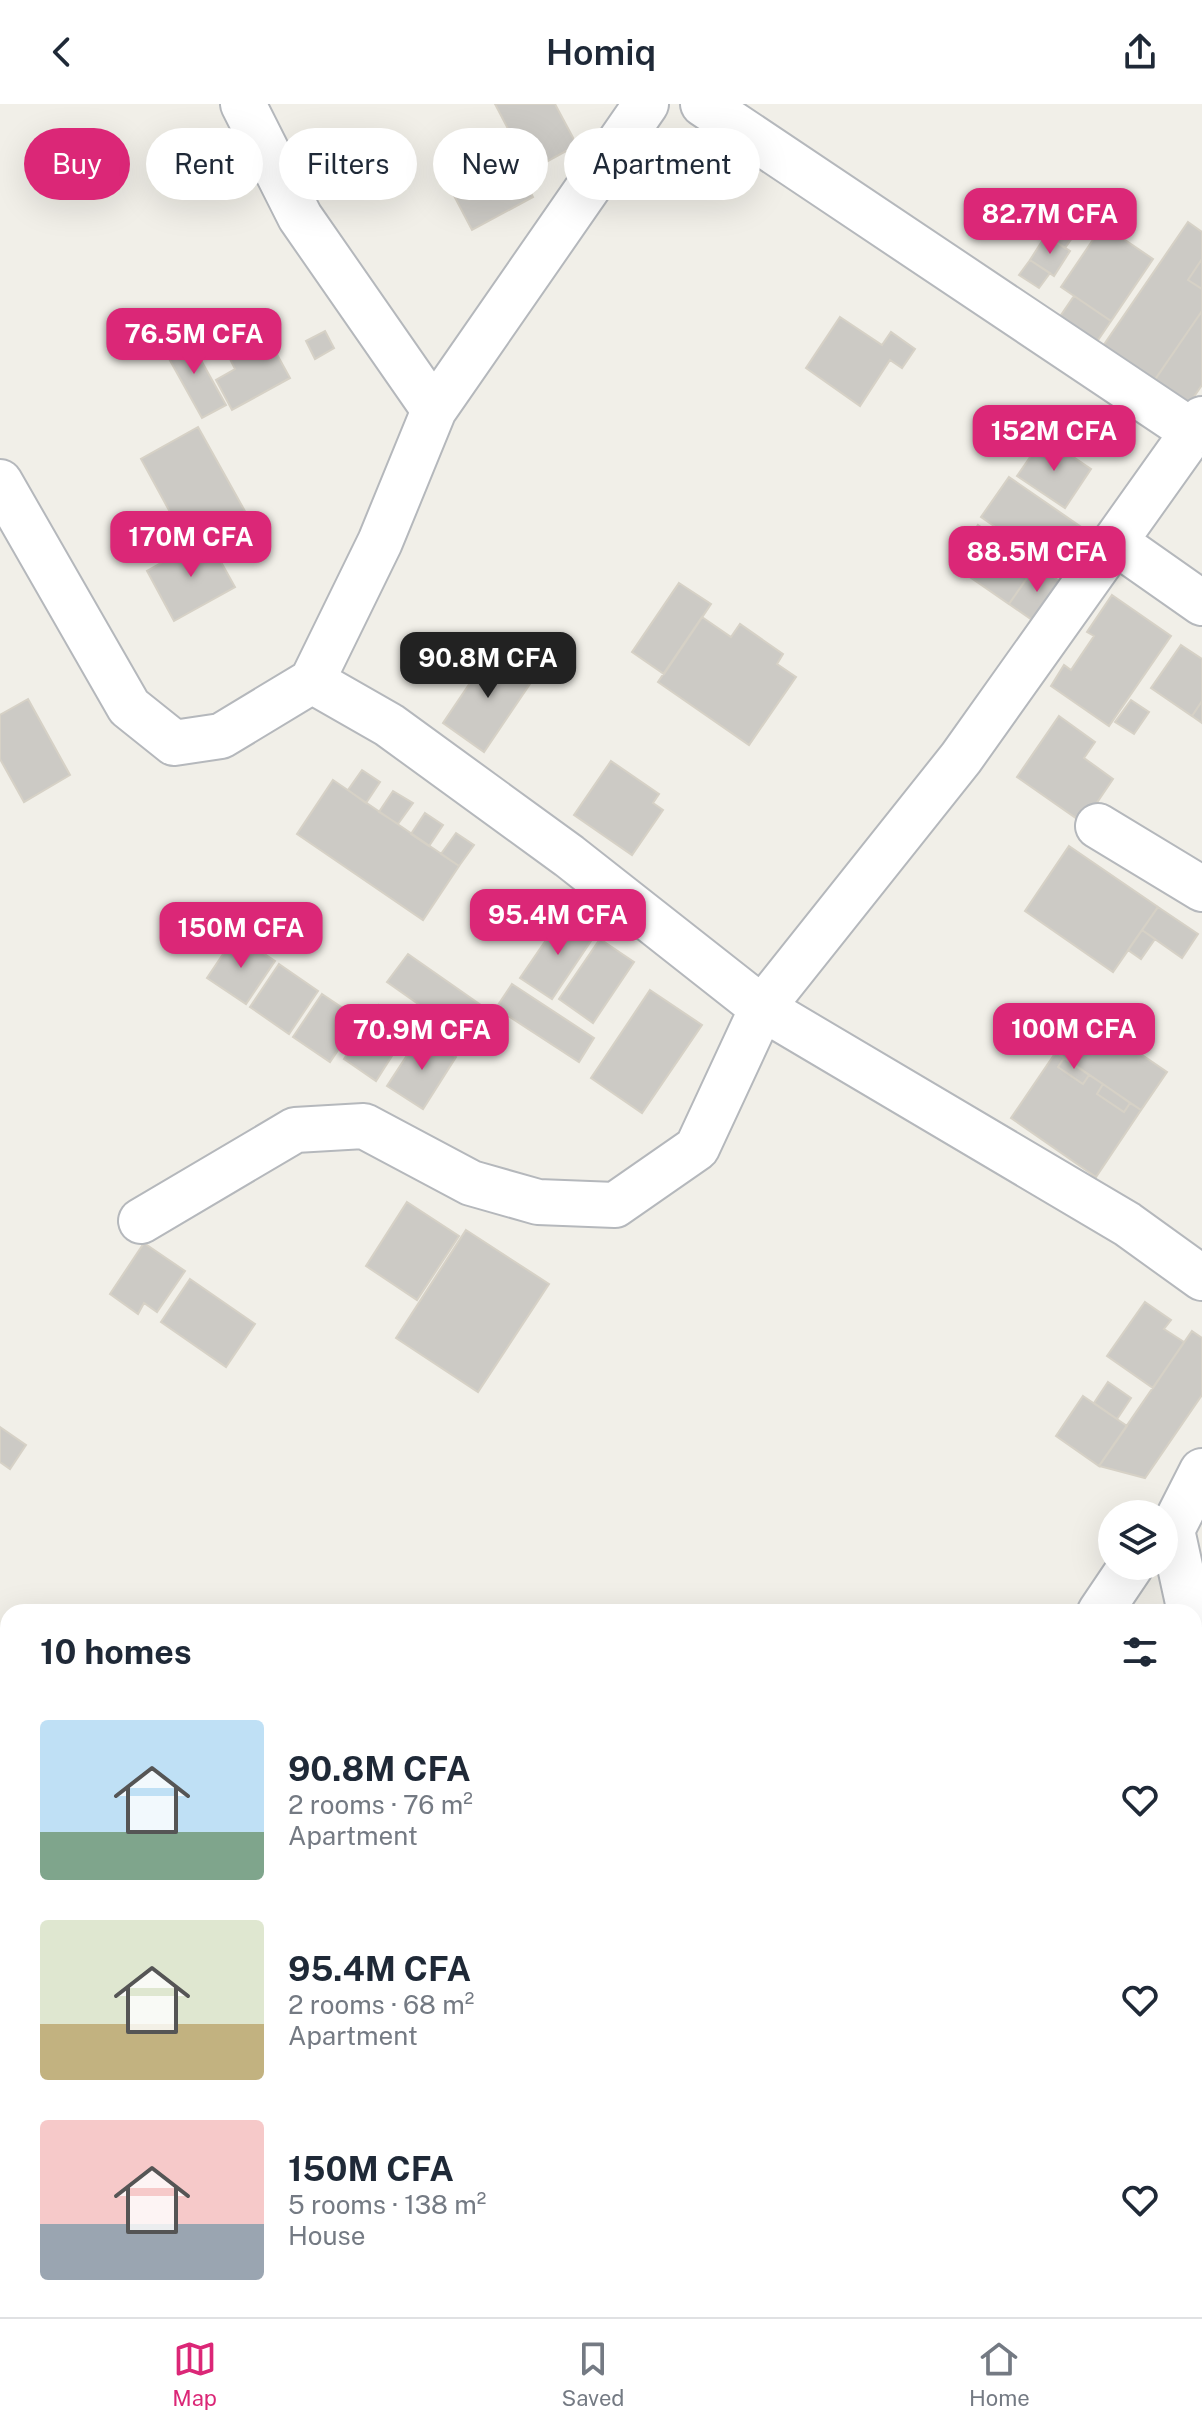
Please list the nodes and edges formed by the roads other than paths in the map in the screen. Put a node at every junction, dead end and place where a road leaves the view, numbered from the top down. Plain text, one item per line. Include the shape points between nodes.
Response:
1 (243, 104) edge
2 (646, 104) edge
3 (703, 104) edge
4 (434, 410) junction
5 (1198, 425) edge
6 (0, 482) edge
7 (1115, 542) junction
8 (1202, 603) edge
9 (312, 681) junction
10 (1098, 826) dead end
11 (1202, 889) edge
12 (762, 1008) junction
13 (141, 1221) dead end
14 (1202, 1278) edge
15 (1202, 1471) edge
16 (1178, 1515) edge
17 (1178, 1569) edge
18 (1122, 1580) edge
19 (1105, 1604) edge
20 (1188, 1604) edge

1 - 4 street via 300,217
2 - 4 street
3 - 5 street
4 - 9 street via 380,542
5 - 7 street
6 - 9 street via 129,707 174,743 221,736
7 - 8 street
7 - 12 street via 961,758
9 - 12 street via 389,725 544,837
10 - 11 street
12 - 13 street via 697,1148 615,1205 538,1202 471,1183 364,1126 295,1130
12 - 14 street via 1127,1224
15 - 16 street
17 - 20 street
18 - 19 street

